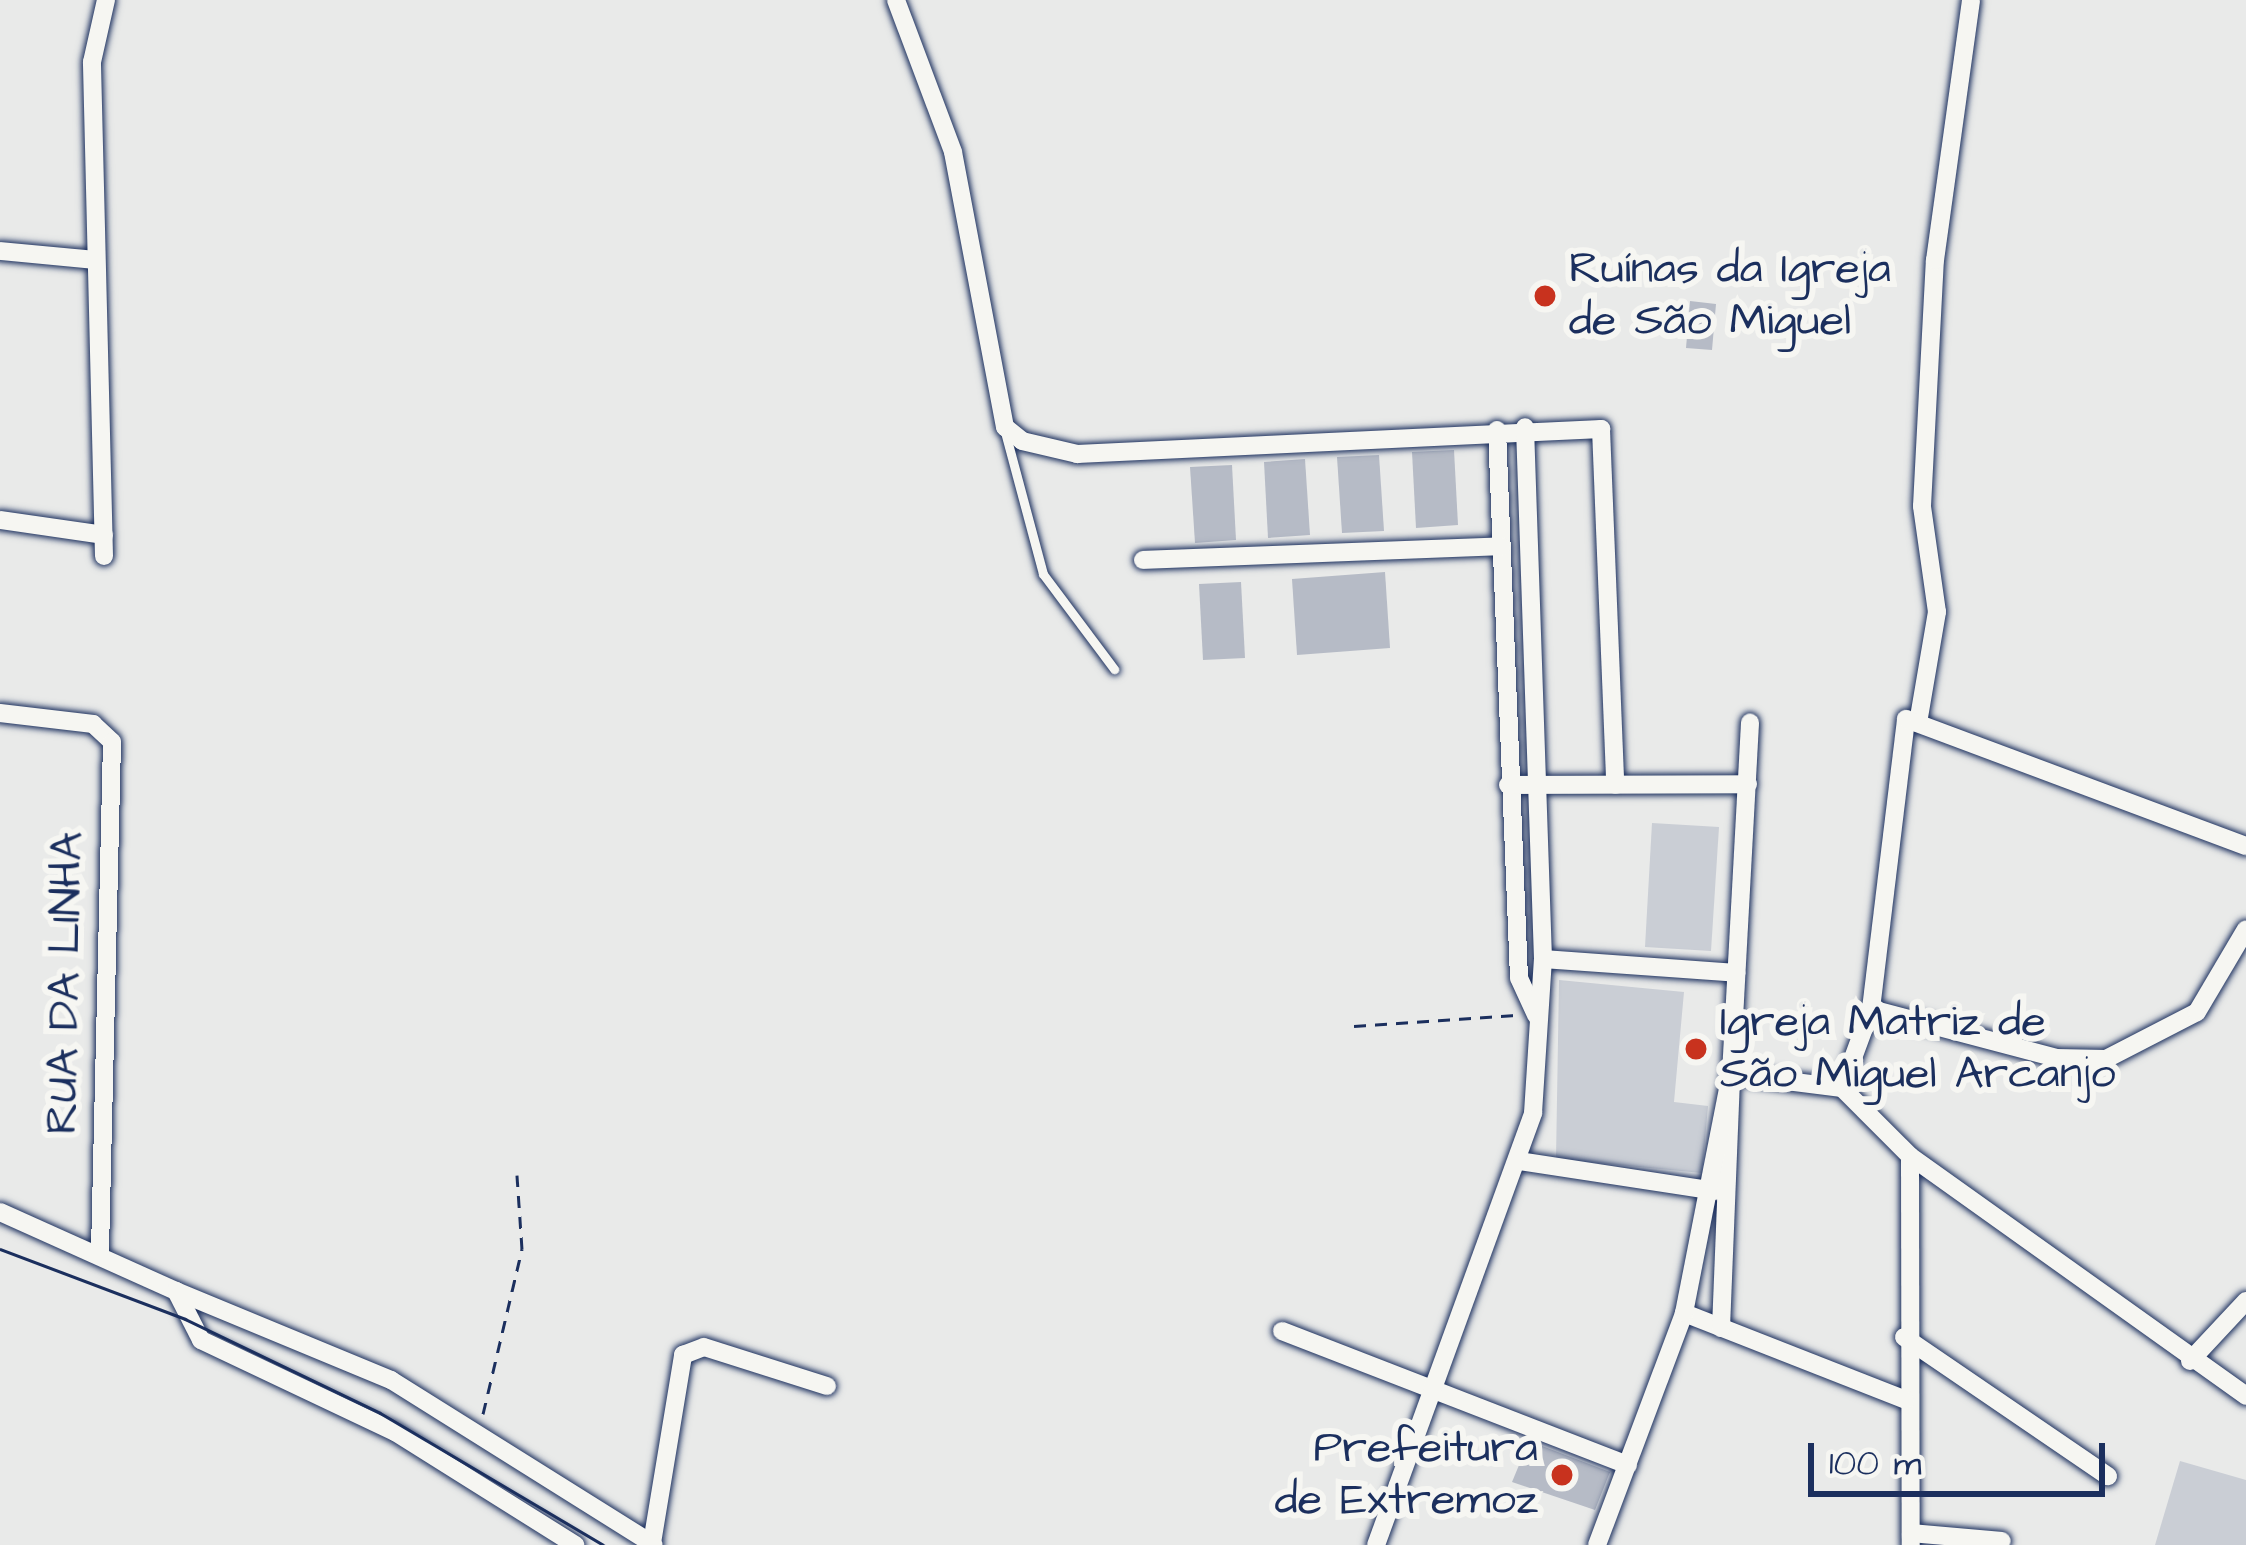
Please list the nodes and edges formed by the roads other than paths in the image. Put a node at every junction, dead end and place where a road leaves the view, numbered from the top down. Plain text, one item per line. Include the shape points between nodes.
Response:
1 (106, 0) edge
2 (896, 0) edge
3 (1971, 0) edge
4 (0, 251) edge
5 (95, 260) junction
6 (1005, 427) junction
7 (1525, 427) junction
8 (1497, 430) junction
9 (0, 520) edge
10 (104, 535) junction
11 (1502, 546) junction
12 (104, 556) dead end
13 (1143, 560) dead end
14 (1114, 669) dead end
15 (0, 712) edge
16 (1750, 723) dead end
17 (1918, 723) junction
18 (1748, 784) junction
19 (1508, 785) junction
20 (1539, 785) junction
21 (1615, 785) junction
22 (2246, 846) edge
23 (2246, 929) edge
24 (1543, 958) junction
25 (1736, 973) junction
26 (1870, 1009) junction
27 (1536, 1016) junction
28 (1731, 1074) junction
29 (1841, 1088) junction
30 (1910, 1156) junction
31 (1519, 1162) junction
32 (1709, 1190) junction
33 (1731, 1194) junction
34 (0, 1212) edge
35 (100, 1253) junction
36 (176, 1291) junction
37 (2246, 1301) edge
38 (1684, 1313) junction
39 (1721, 1328) junction
40 (1282, 1331) dead end
41 (1904, 1337) junction
42 (2190, 1360) junction
43 (827, 1386) dead end
44 (1432, 1388) junction
45 (2246, 1396) edge
46 (1906, 1400) junction
47 (1628, 1465) junction
48 (2108, 1476) dead end
49 (1911, 1539) edge
50 (2002, 1541) dead end
51 (653, 1544) edge
52 (574, 1545) edge
53 (1376, 1545) edge
54 (1597, 1545) edge

1 - 5 street via 92,62
2 - 6 street via 953,152
3 - 17 street via 1935,260 1922,506 1937,612
4 - 5 street
5 - 10 street
6 - 8 street via 1045,452 1077,454
6 - 14 lane via 1006,466 1042,574
7 - 8 street
7 - 20 street
7 - 21 street via 1590,422 1604,437
8 - 11 street
9 - 10 street
10 - 12 street
11 - 13 street
11 - 19 street
15 - 35 street, RUA DA LINHA via 93,724 112,742
16 - 18 street
17 - 22 street
17 - 26 street via 1906,719
18 - 21 street
18 - 25 street
19 - 20 street
19 - 27 street via 1519,978
20 - 21 street
20 - 24 street
23 - 26 street via 2197,1012 2106,1058 2056,1058
24 - 25 street
24 - 27 street
25 - 28 street
26 - 29 street
27 - 31 street
28 - 29 street
28 - 32 street
28 - 33 street
29 - 30 street
30 - 41 street
30 - 42 street
31 - 32 street
31 - 44 street
32 - 33 street
32 - 38 street
33 - 39 street
34 - 35 street
35 - 36 street
36 - 51 street via 278,1327 479,1434
36 - 52 street via 201,1340 395,1432
37 - 42 street
38 - 39 street
38 - 47 street
39 - 46 street
40 - 44 street
41 - 46 street
41 - 48 street
42 - 45 street
43 - 51 street via 704,1347 683,1355
44 - 47 street
44 - 53 street
46 - 49 street
47 - 54 street
49 - 50 street

